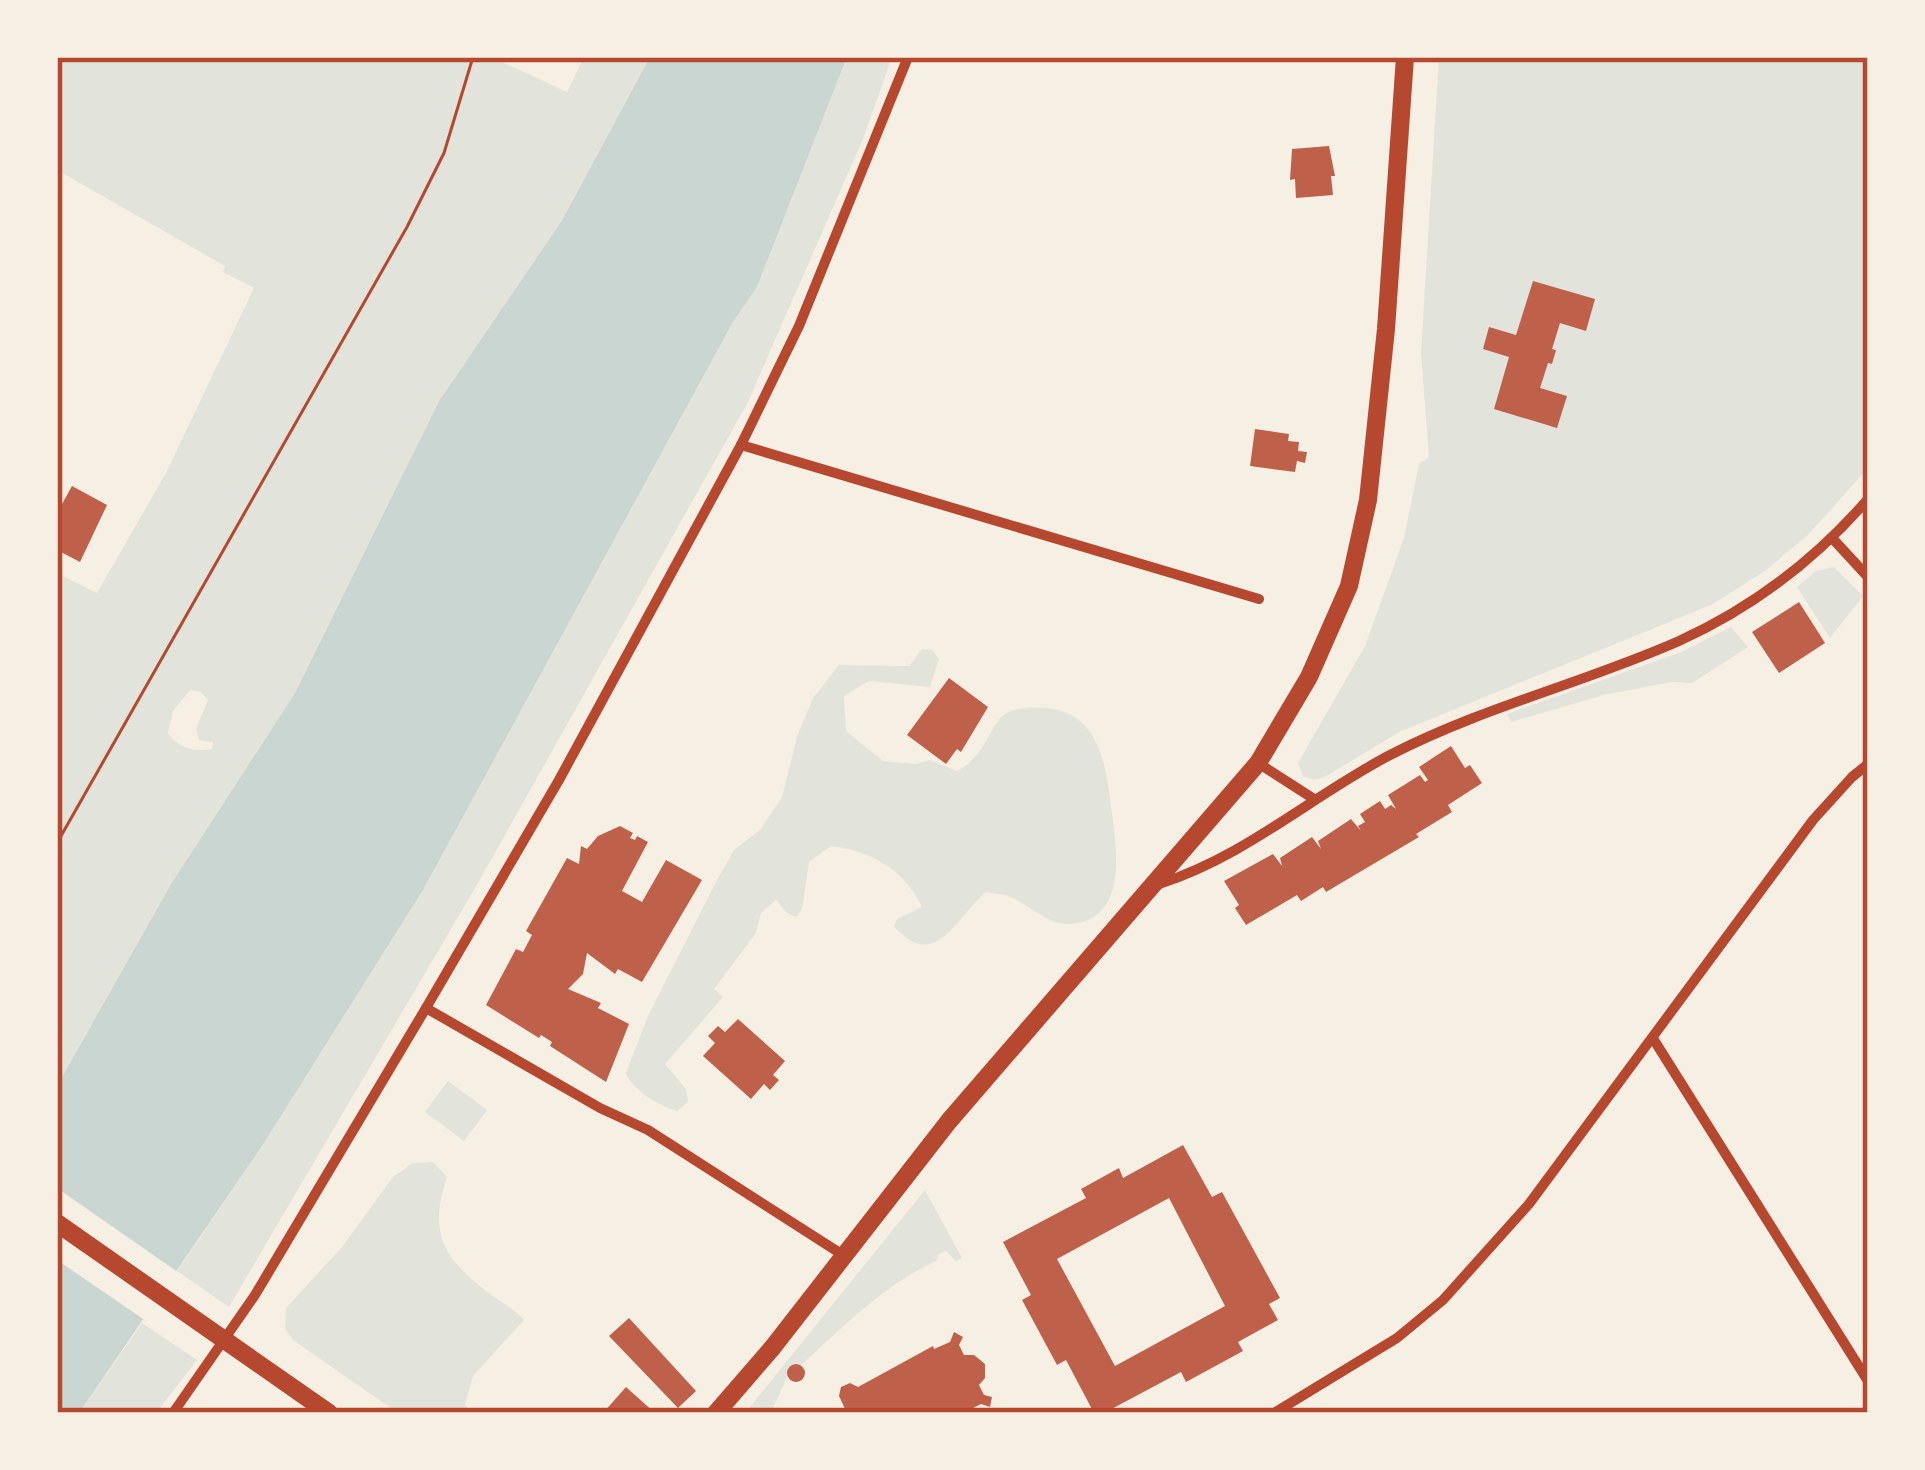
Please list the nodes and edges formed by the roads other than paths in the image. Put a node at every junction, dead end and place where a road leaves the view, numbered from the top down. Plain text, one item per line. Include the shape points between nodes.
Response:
1 (908, 57) edge
2 (1405, 57) edge
3 (741, 445) junction
4 (1868, 500) edge
5 (1833, 539) junction
6 (1868, 578) edge
7 (1259, 599) dead end
8 (1258, 763) junction
9 (1868, 764) edge
10 (1314, 800) junction
11 (1150, 887) junction
12 (425, 1008) junction
13 (1654, 1040) junction
14 (57, 1223) edge
15 (843, 1256) junction
16 (1868, 1381) edge
17 (173, 1413) edge
18 (329, 1413) edge
19 (720, 1413) edge
20 (1274, 1413) edge

1 - 3 street via 800,326
2 - 8 main road via 1386,329 1360,543 1333,626
3 - 7 street
3 - 12 street
4 - 5 street
5 - 6 street
5 - 10 street via 1710,626 1463,720
8 - 10 street
8 - 11 main road
9 - 13 street via 1813,820
10 - 11 street via 1206,869
11 - 15 main road
12 - 15 street via 648,1130
12 - 17 street
13 - 16 street
13 - 20 street via 1529,1204 1428,1316
14 - 18 main road
15 - 19 main road

